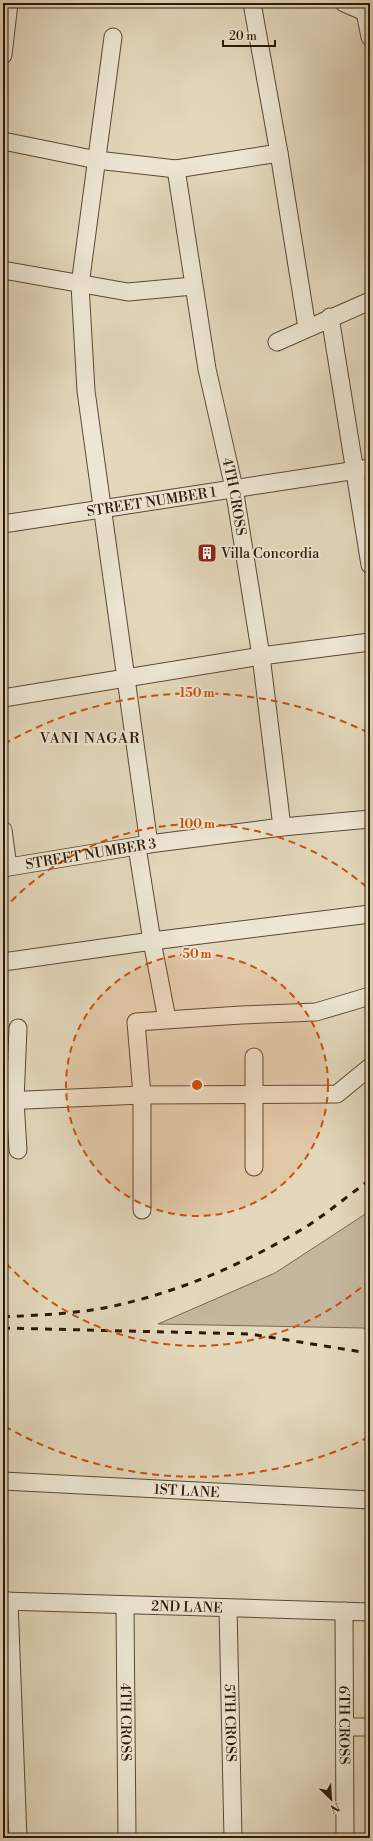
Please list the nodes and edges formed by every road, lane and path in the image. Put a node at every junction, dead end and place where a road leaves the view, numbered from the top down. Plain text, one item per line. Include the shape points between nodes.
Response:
1 (9, 3) edge
2 (252, 3) edge
3 (344, 3) edge
4 (367, 12) edge
5 (112, 37) dead end
6 (370, 37) edge
7 (3, 55) edge
8 (3, 141) edge
9 (279, 153) junction
10 (96, 160) junction
11 (176, 169) junction
12 (3, 270) edge
13 (80, 285) junction
14 (193, 286) junction
15 (370, 300) edge
16 (330, 317) junction
17 (307, 328) junction
18 (276, 342) dead end
19 (362, 469) edge
20 (234, 488) junction
21 (103, 510) junction
22 (3, 524) edge
23 (370, 564) edge
24 (370, 642) edge
25 (261, 656) junction
26 (127, 678) junction
27 (3, 698) edge
28 (370, 819) edge
29 (282, 827) junction
30 (3, 830) edge
31 (143, 846) junction
32 (6, 867) edge
33 (370, 914) edge
34 (152, 941) junction
35 (3, 962) edge
36 (370, 996) edge
37 (167, 1019) junction
38 (18, 1028) dead end
39 (254, 1057) dead end
40 (370, 1067) edge
41 (254, 1094) junction
42 (142, 1095) junction
43 (9, 1101) edge
44 (18, 1150) dead end
45 (254, 1167) dead end
46 (142, 1210) dead end
47 (3, 1481) edge
48 (370, 1500) edge
49 (6, 1601) edge
50 (125, 1606) junction
51 (228, 1608) junction
52 (344, 1611) junction
53 (370, 1612) edge
54 (344, 1727) junction
55 (370, 1727) edge
56 (9, 1766) edge
57 (18, 1838) edge
58 (127, 1838) edge
59 (233, 1838) edge
60 (345, 1838) edge

1 - 7 street
2 - 9 street
3 - 4 street
4 - 6 street
5 - 10 street
8 - 10 street
9 - 11 street
9 - 17 street
10 - 11 street
10 - 13 street
11 - 14 street, 4TH CROSS
12 - 13 street
13 - 14 street via 128,292
13 - 21 street via 86,391
14 - 20 street, 4TH CROSS via 207,369
15 - 16 street
16 - 17 street
16 - 19 street
17 - 18 street
19 - 20 street, STREET NUMBER 1
19 - 23 street
20 - 21 street, STREET NUMBER 1
20 - 25 street, 4TH CROSS
21 - 22 street, STREET NUMBER 1
21 - 26 street
24 - 25 street
25 - 26 street
25 - 29 street, 4TH CROSS
26 - 27 street
26 - 31 street
28 - 29 street, STREET NUMBER 3
29 - 31 street, STREET NUMBER 3
30 - 32 street
31 - 32 street, STREET NUMBER 3
31 - 34 street
33 - 34 street
34 - 35 street
34 - 37 street
36 - 37 street via 316,1012
37 - 42 street via 136,1022
38 - 43 street
39 - 41 street
40 - 41 street via 337,1094
41 - 42 street
41 - 45 street
42 - 43 street
42 - 46 street
43 - 44 street
47 - 48 street, 1ST LANE
49 - 50 street, 2ND LANE
49 - 56 street
50 - 51 street, 2ND LANE
50 - 58 street, 4TH CROSS
51 - 52 street, 2ND LANE
51 - 59 street, 5TH CROSS
52 - 53 street, 2ND LANE
52 - 54 street, 6TH CROSS
54 - 55 street
54 - 60 street, 6TH CROSS
56 - 57 street

